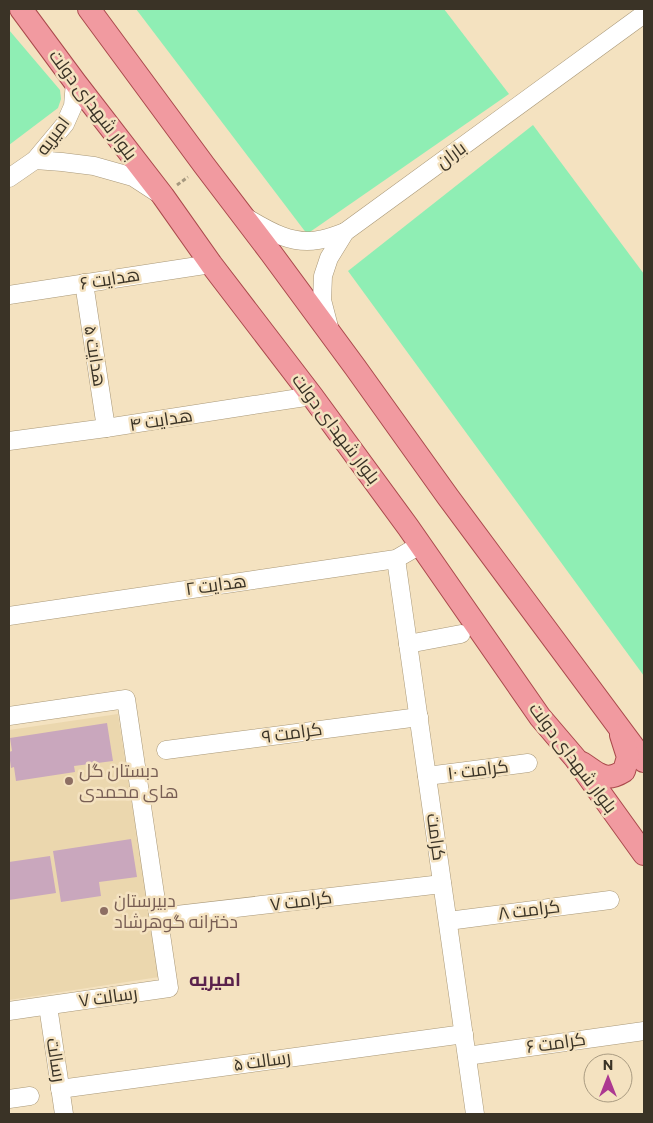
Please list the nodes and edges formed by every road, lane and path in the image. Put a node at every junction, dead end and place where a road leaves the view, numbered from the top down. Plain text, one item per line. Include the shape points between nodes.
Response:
1 (21, 9) edge
2 (89, 9) edge
3 (644, 14) edge
4 (75, 82) junction
5 (35, 160) junction
6 (9, 178) edge
7 (163, 196) junction
8 (242, 214) junction
9 (345, 232) junction
10 (211, 264) junction
11 (84, 283) junction
12 (9, 295) edge
13 (330, 333) junction
14 (312, 396) junction
15 (106, 428) junction
16 (9, 441) edge
17 (420, 545) junction
18 (396, 559) junction
19 (9, 616) edge
20 (461, 634) dead end
21 (408, 644) junction
22 (9, 716) edge
23 (418, 716) junction
24 (618, 726) junction
25 (166, 750) dead end
26 (575, 758) junction
27 (644, 761) edge
28 (528, 763) dead end
29 (427, 776) junction
30 (644, 854) edge
31 (442, 884) junction
32 (610, 900) dead end
33 (159, 917) junction
34 (448, 921) junction
35 (48, 1006) junction
36 (9, 1011) edge
37 (644, 1031) edge
38 (464, 1034) junction
39 (467, 1056) junction
40 (60, 1089) junction
41 (30, 1096) dead end
42 (9, 1099) edge
43 (64, 1114) edge
44 (475, 1114) edge

1 - 4 main road, بلوار شهدای دولت
2 - 8 main road
3 - 9 street, باران
4 - 5 street, امیریه via 73,106 65,124
4 - 7 main road, بلوار شهدای دولت
5 - 6 street, امیریه
5 - 7 street via 94,166 133,177
7 - 10 main road, بلوار شهدای دولت
8 - 9 street via 273,234 297,241 317,241
8 - 13 main road
9 - 13 street, باران via 329,258 323,276 322,300
10 - 11 street, هدایت ۶
10 - 14 main road, بلوار شهدای دولت
11 - 12 street, هدایت ۶
11 - 15 street, هدایت ۵
13 - 24 main road
14 - 15 street, هدایت ۴
14 - 17 main road, بلوار شهدای دولت
15 - 16 street, هدایت ۴
17 - 18 street, هدایت ۲
17 - 26 main road, بلوار شهدای دولت via 540,717
18 - 19 street, هدایت ۲
18 - 21 street, کرامت
20 - 21 street
21 - 23 street, کرامت
22 - 33 street via 126,699
23 - 25 street, کرامت ۹
23 - 29 street, کرامت
24 - 26 main road via 628,757 624,771 614,777 601,776
24 - 27 main road
26 - 30 main road, بلوار شهدای دولت
28 - 29 street, کرامت ۱۰
29 - 31 street, کرامت
31 - 33 street, کرامت ۷
31 - 34 street, کرامت
32 - 34 street, کرامت ۸
33 - 35 street, رسالت ۷ via 169,988
34 - 38 street, کرامت
35 - 36 street, رسالت ۷
35 - 40 street, رسالت
37 - 39 street, کرامت ۶
38 - 39 street, کرامت
38 - 40 street, رسالت ۵
39 - 44 street, کرامت
40 - 43 street, رسالت
41 - 42 street

